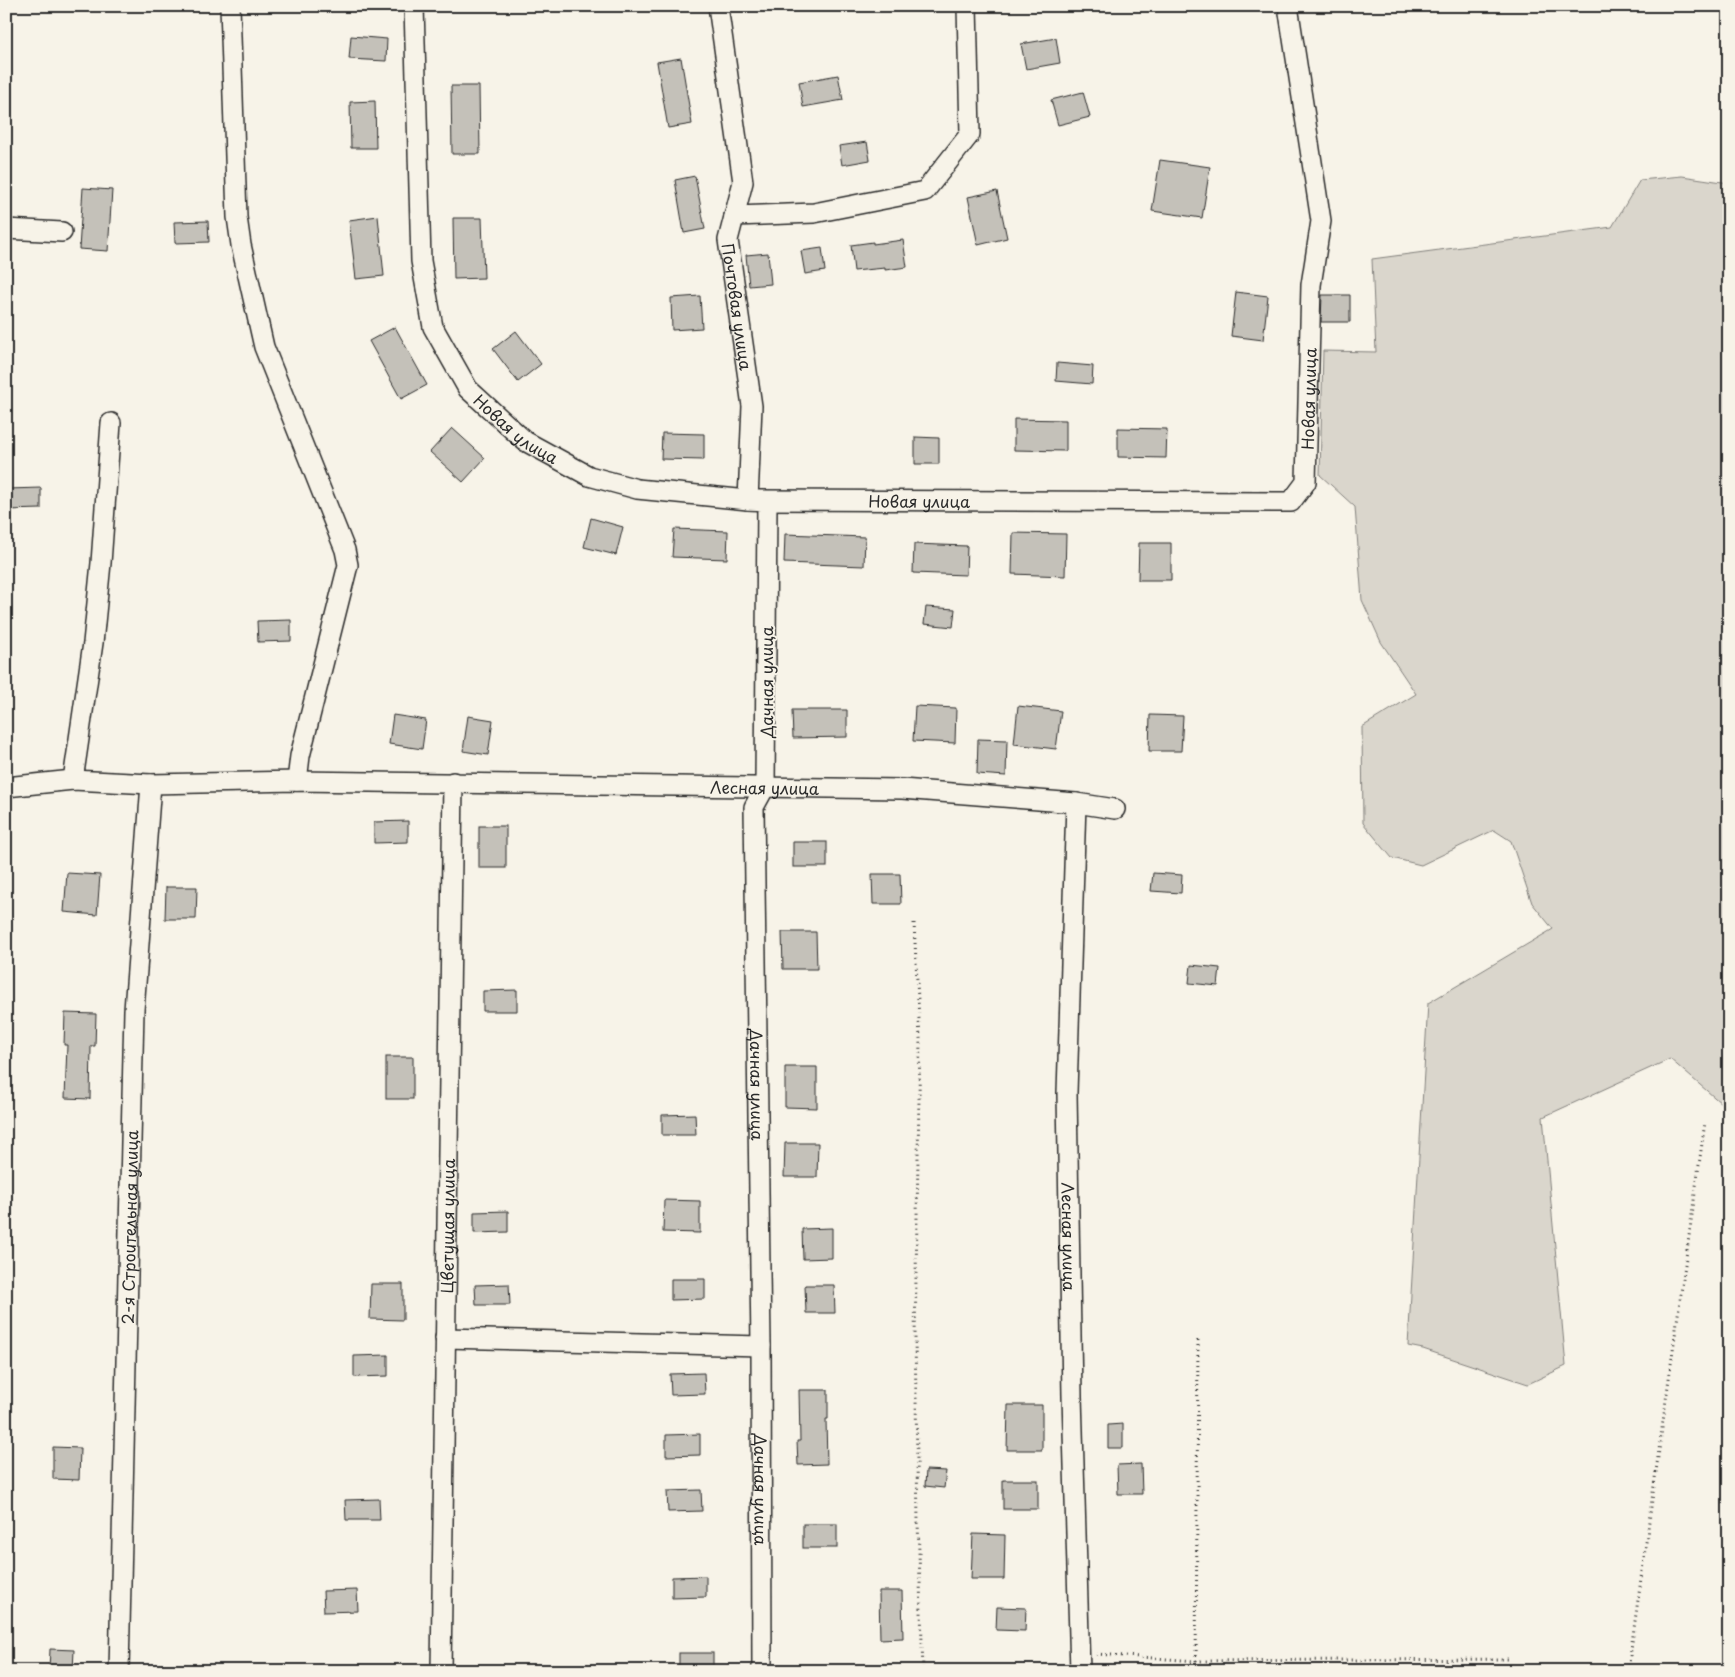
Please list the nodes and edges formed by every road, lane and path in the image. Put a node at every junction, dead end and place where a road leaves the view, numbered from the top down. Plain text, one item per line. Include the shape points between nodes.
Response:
1 (230, 6) edge
2 (414, 6) edge
3 (718, 6) edge
4 (967, 6) edge
5 (1288, 6) edge
6 (734, 216) junction
7 (6, 230) edge
8 (62, 232) dead end
9 (111, 423) dead end
10 (748, 500) junction
11 (767, 501) junction
12 (74, 780) junction
13 (298, 781) junction
14 (452, 782) junction
15 (151, 784) junction
16 (6, 787) edge
17 (765, 787) junction
18 (1076, 803) junction
19 (1115, 809) dead end
20 (914, 923) dead end
21 (1705, 1122) dead end
22 (445, 1338) junction
23 (1198, 1338) dead end
24 (761, 1346) junction
25 (1080, 1652) junction
26 (1507, 1659) dead end
27 (1196, 1661) junction
28 (119, 1671) edge
29 (441, 1671) edge
30 (762, 1671) edge
31 (923, 1671) edge
32 (1080, 1671) edge
33 (1196, 1671) edge
34 (1628, 1671) edge

1 - 13 street via 237,217 241,245 264,347 348,565 300,756
2 - 10 street, Новая улица via 421,261 433,327 468,389 525,441 589,476 637,489
3 - 6 street, Почтовая улица via 743,182
4 - 6 street via 970,134 925,191 814,213
5 - 11 street, Новая улица via 1321,221 1311,285 1306,482 1291,502
6 - 10 street, Почтовая улица via 728,240 752,406
7 - 8 street
9 - 12 street via 93,643
10 - 11 street
11 - 17 street, Дачная улица
12 - 15 street, Лесная улица
12 - 16 street, Лесная улица
13 - 14 street, Лесная улица
13 - 15 street, Лесная улица
14 - 17 street, Лесная улица
14 - 22 street, Цветущая улица
15 - 28 street, 2-я Строительная улица via 134,1010
17 - 18 street, Лесная улица via 902,789
17 - 24 street, Дачная улица via 754,806
18 - 19 street, Лесная улица
18 - 25 street, Лесная улица via 1067,1093
20 - 31 path via 920,1038 915,1337
21 - 34 path
22 - 24 street
22 - 29 street, Цветущая улица
23 - 27 path
24 - 30 street, Дачная улица
25 - 27 path
25 - 32 street, Лесная улица
26 - 27 path
27 - 33 path

